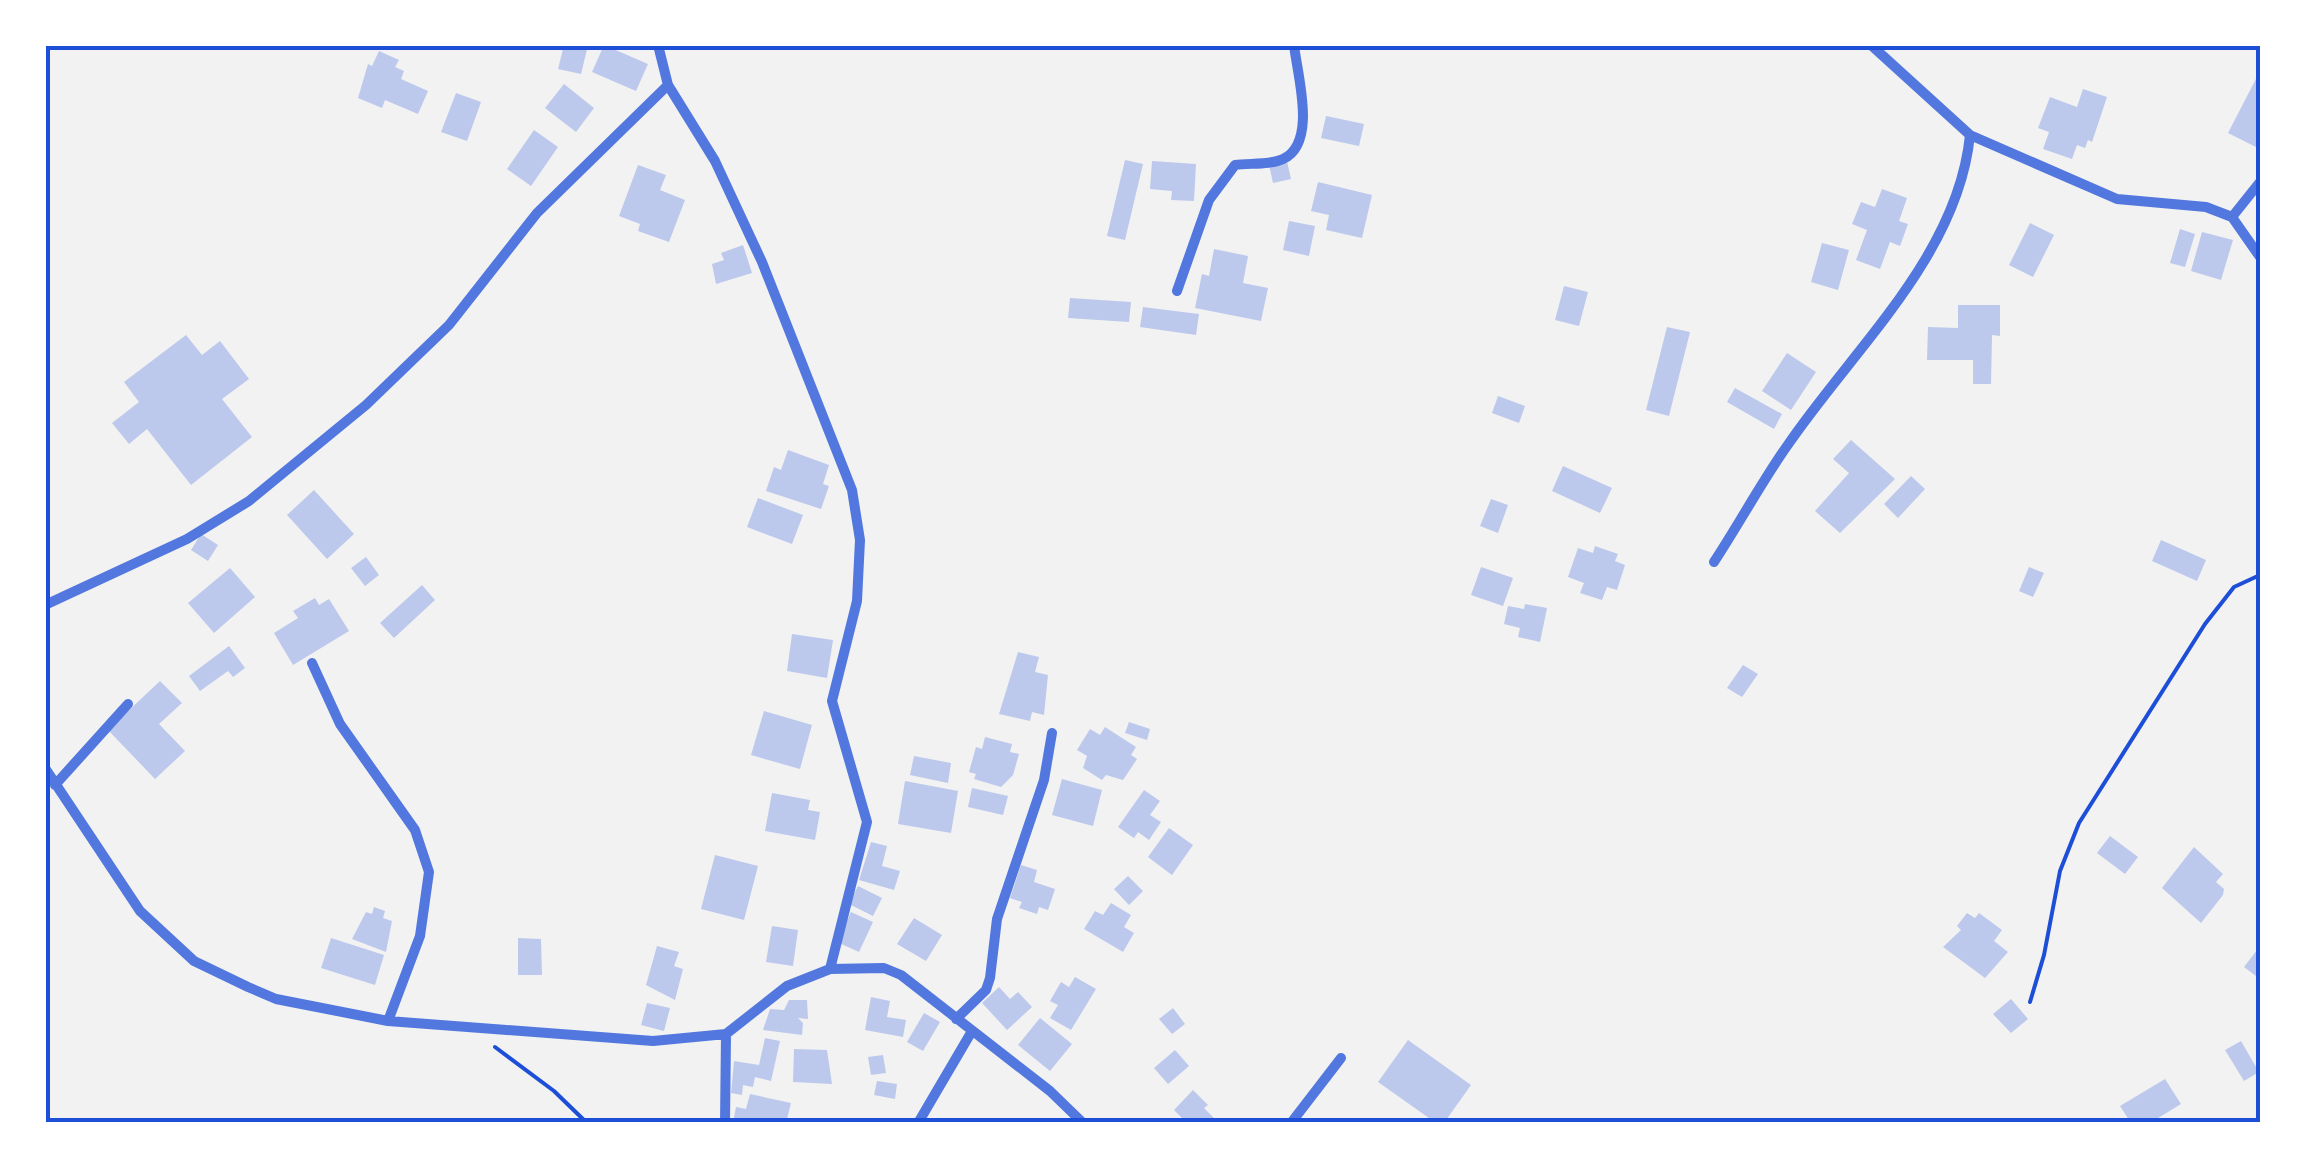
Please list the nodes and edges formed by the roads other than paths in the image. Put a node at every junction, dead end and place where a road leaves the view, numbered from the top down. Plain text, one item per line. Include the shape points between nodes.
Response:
1 (658, 45) edge
2 (1294, 45) edge
3 (1872, 45) edge
4 (668, 85) junction
5 (1970, 134) junction
6 (2260, 182) edge
7 (2232, 217) junction
8 (2260, 257) edge
9 (1177, 290) dead end
10 (1714, 562) dead end
11 (45, 605) edge
12 (312, 662) dead end
13 (128, 704) dead end
14 (1052, 733) dead end
15 (45, 768) edge
16 (55, 785) junction
17 (830, 968) junction
18 (388, 1020) junction
19 (956, 1020) junction
20 (972, 1031) junction
21 (726, 1034) junction
22 (1341, 1058) dead end
23 (726, 1123) edge
24 (918, 1123) edge
25 (1083, 1123) edge
26 (1291, 1123) edge

1 - 4 street
2 - 9 street via 1298,147 1283,159 1235,165 1208,200
3 - 5 street
4 - 11 street via 537,213 449,325 366,406 202,530
4 - 17 street via 732,194 852,490 860,540 857,601 832,701 867,822
5 - 7 street via 2117,199 2206,207
5 - 10 street via 1958,194 1917,270 1786,446
6 - 7 street
7 - 8 street
12 - 18 street via 340,724 415,830 429,872 420,936
13 - 16 street
14 - 19 street via 1044,780 997,918 986,990
15 - 16 street
16 - 18 street via 140,910 194,961 276,999
17 - 19 street via 870,966 902,975
17 - 21 street via 787,986
18 - 21 street via 653,1041
19 - 20 street
20 - 24 street
20 - 25 street
21 - 23 street
22 - 26 street

